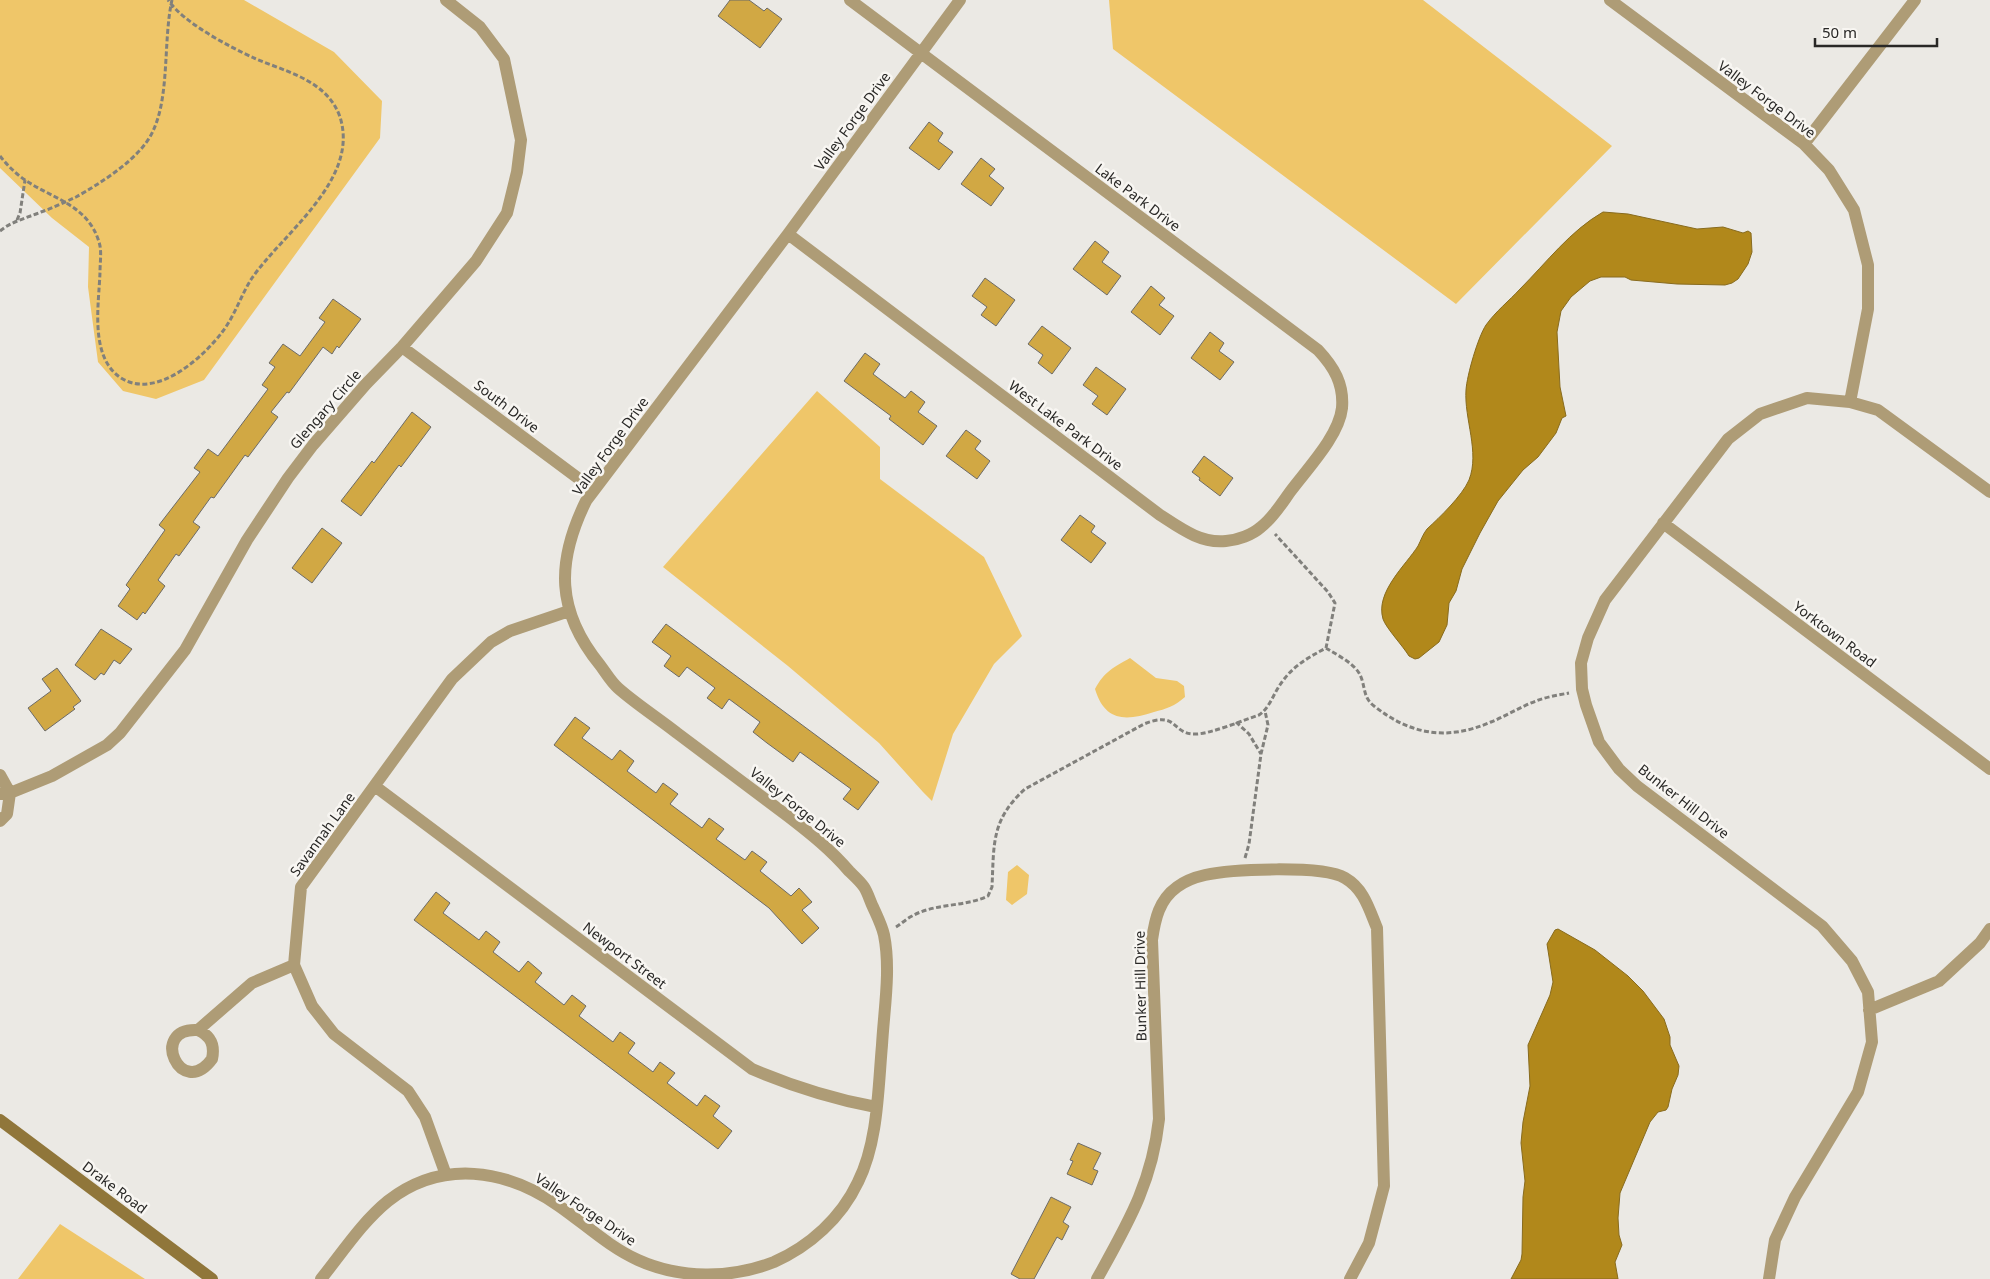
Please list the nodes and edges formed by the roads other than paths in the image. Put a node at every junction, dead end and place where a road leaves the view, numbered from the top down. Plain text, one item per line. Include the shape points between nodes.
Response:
1 (446, 0) edge
2 (850, 0) edge
3 (960, 0) edge
4 (1610, 0) edge
5 (1915, 0) edge
6 (921, 53) junction
7 (1804, 144) junction
8 (788, 234) junction
9 (402, 347) junction
10 (1850, 402) junction
11 (1321, 451) joint
12 (594, 490) junction
13 (1990, 492) edge
14 (1663, 523) junction
15 (568, 611) junction
16 (1990, 769) edge
17 (0, 775) edge
18 (376, 786) junction
19 (5, 794) edge
20 (0, 821) edge
21 (1990, 929) edge
22 (294, 965) junction
23 (1869, 1010) junction
24 (198, 1030) dead end
25 (876, 1107) junction
26 (0, 1120) edge
27 (446, 1175) junction
28 (212, 1279) edge
29 (321, 1279) edge
30 (1097, 1279) edge
31 (1350, 1279) edge
32 (1769, 1279) edge

1 - 9 street, Glengary Circle via 480,27 504,59 521,140 518,172 507,213 476,261
2 - 6 street, Lake Park Drive
3 - 6 street, Valley Forge Drive
4 - 7 street, Valley Forge Drive
5 - 7 street
6 - 8 street, Valley Forge Drive
6 - 11 street, Lake Park Drive via 1318,350 1336,371 1342,397 1338,423
7 - 10 street, Valley Forge Drive via 1829,170 1854,210 1868,265 1868,309
8 - 11 street, West Lake Park Drive via 1177,526 1199,538 1225,542 1251,534 1265,524
8 - 12 street, Valley Forge Drive
9 - 12 street, South Drive
9 - 19 street, Glengary Circle via 319,438 288,478 247,540 185,650 120,732 107,745 52,776
10 - 13 street, Bunker Hill Drive via 1878,410
10 - 14 street, Bunker Hill Drive via 1807,398 1760,414 1728,439
12 - 15 street, Valley Forge Drive via 578,517 569,542 564,573
14 - 16 street, Yorktown Road
14 - 23 street, Bunker Hill Drive via 1605,600 1588,638 1582,664 1582,689 1600,742 1619,769 1637,786 1822,926 1852,961 1868,992
15 - 18 street, Savannah Lane via 510,631 485,648 452,679
15 - 25 street, Valley Forge Drive via 586,649 617,687 822,842 864,887 884,933 887,973
17 - 19 street
18 - 22 street, Savannah Lane via 301,887
18 - 25 street, Newport Street via 752,1069 788,1084
19 - 20 street via 7,814
21 - 23 street via 1980,943 1939,981
22 - 24 street via 252,983
22 - 27 street, Savannah Lane via 312,1006 334,1034 408,1091 425,1117
23 - 32 street, Bunker Hill Drive via 1872,1042 1858,1092 1795,1198 1775,1240
25 - 27 street, Valley Forge Drive via 864,1168 852,1194 835,1217 790,1254 764,1266 733,1273 687,1274 653,1267 615,1248 561,1207 511,1180 471,1173
26 - 28 street, Drake Road
27 - 29 street, Valley Forge Drive via 407,1189 384,1204
30 - 31 street, Bunker Hill Drive via 1138,1202 1153,1159 1159,1118 1152,940 1156,915 1168,895 1185,882 1204,875 1306,870 1330,872 1344,878 1365,897 1377,928 1384,1186 1369,1243

